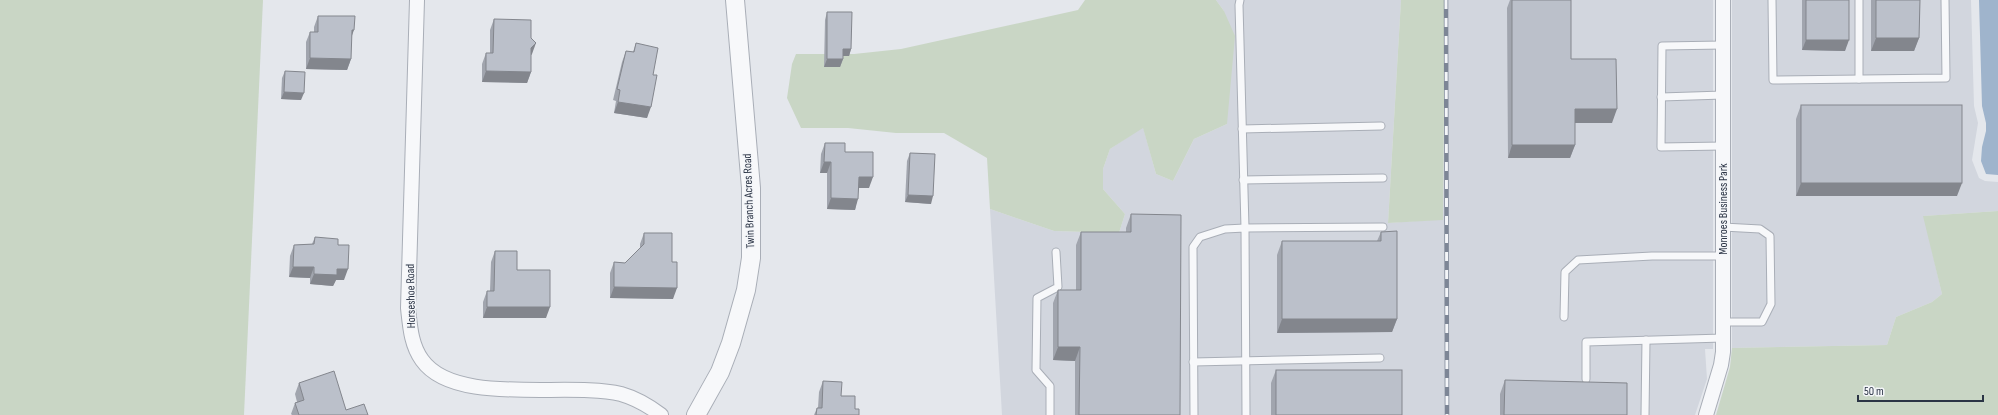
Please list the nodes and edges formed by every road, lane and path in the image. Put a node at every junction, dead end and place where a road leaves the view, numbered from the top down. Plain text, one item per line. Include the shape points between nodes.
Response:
1 (418, 0) edge
2 (735, 0) edge
3 (1240, 0) edge
4 (1723, 0) edge
5 (1772, 0) edge
6 (1859, 0) edge
7 (1945, 0) edge
8 (1722, 45) junction
9 (1859, 79) junction
10 (1723, 95) junction
11 (1661, 97) junction
12 (1381, 126) dead end
13 (1242, 129) junction
14 (1723, 146) junction
15 (1383, 178) dead end
16 (1243, 180) junction
17 (1383, 227) dead end
18 (1723, 227) junction
19 (1245, 228) junction
20 (1056, 252) dead end
21 (1723, 256) junction
22 (1564, 317) dead end
23 (1723, 322) junction
24 (1723, 338) junction
25 (1646, 340) junction
26 (1380, 358) dead end
27 (1245, 361) junction
28 (1193, 362) junction
29 (1586, 379) dead end
30 (661, 415) edge
31 (696, 415) edge
32 (1050, 415) edge
33 (1194, 415) edge
34 (1246, 415) edge
35 (1645, 415) edge
36 (1706, 415) edge

1 - 30 street, Horseshoe Road via 408,308 410,330 422,361 442,376 460,384 480,388 599,390 636,399
2 - 31 street, Twin Branch Acres Road via 751,188 751,258 746,290 731,343 709,395
3 - 13 lane
4 - 8 street, Monroes Business Park
5 - 9 lane via 1773,80
6 - 9 lane
7 - 9 lane via 1946,78
8 - 10 street, Monroes Business Park
8 - 11 lane via 1662,46
10 - 11 lane
10 - 14 street, Monroes Business Park
11 - 14 lane via 1661,147
12 - 13 lane
13 - 16 lane
14 - 18 street, Monroes Business Park
15 - 16 lane
16 - 19 lane
17 - 19 lane
18 - 21 street, Monroes Business Park
18 - 23 lane via 1760,229 1770,236 1771,304 1762,322
19 - 27 lane
19 - 28 lane via 1225,229 1200,237 1193,247
20 - 32 lane via 1058,287 1037,298 1036,305 1036,370 1050,386
21 - 22 lane via 1578,260 1565,272
21 - 23 street, Monroes Business Park
23 - 24 street, Monroes Business Park
24 - 25 lane
24 - 36 street, Monroes Business Park via 1721,365
25 - 29 lane via 1586,342
25 - 35 lane
26 - 27 lane
27 - 28 lane
27 - 34 lane
28 - 33 lane

